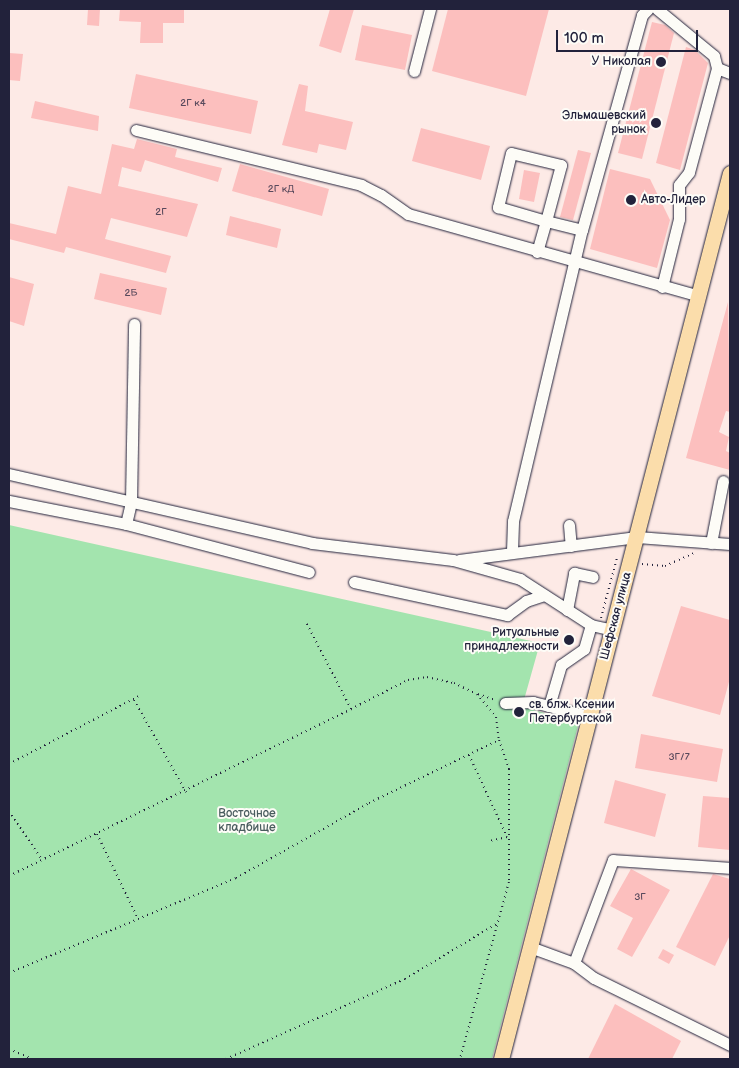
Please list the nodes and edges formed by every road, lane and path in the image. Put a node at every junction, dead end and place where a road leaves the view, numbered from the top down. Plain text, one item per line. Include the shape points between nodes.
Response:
1 (430, 9) edge
2 (648, 9) edge
3 (656, 9) edge
4 (717, 68) junction
5 (414, 71) dead end
6 (730, 73) edge
7 (136, 130) dead end
8 (730, 173) edge
9 (546, 221) junction
10 (582, 230) junction
11 (537, 252) junction
12 (575, 263) junction
13 (662, 286) junction
14 (692, 294) junction
15 (134, 324) dead end
16 (9, 474) edge
17 (723, 481) dead end
18 (9, 501) edge
19 (131, 502) junction
20 (126, 524) junction
21 (569, 525) dead end
22 (637, 537) junction
23 (730, 544) edge
24 (571, 546) junction
25 (708, 548) junction
26 (512, 551) junction
27 (616, 558) dead end
28 (453, 560) junction
29 (642, 564) dead end
30 (309, 572) dead end
31 (593, 577) dead end
32 (354, 582) dead end
33 (544, 595) junction
34 (567, 610) junction
35 (307, 624) dead end
36 (600, 627) junction
37 (477, 694) junction
38 (141, 695) dead end
39 (134, 700) junction
40 (505, 703) joint
41 (549, 706) junction
42 (351, 709) junction
43 (590, 716) junction
44 (499, 740) junction
45 (469, 755) junction
46 (9, 764) edge
47 (186, 792) junction
48 (9, 811) edge
49 (96, 834) junction
50 (507, 837) junction
51 (490, 841) dead end
52 (42, 860) junction
53 (730, 868) edge
54 (9, 876) edge
55 (138, 919) junction
56 (498, 923) junction
57 (530, 947) junction
58 (574, 963) junction
59 (9, 973) edge
60 (730, 1046) edge
61 (9, 1049) edge
62 (33, 1059) edge
63 (226, 1059) edge
64 (460, 1059) edge
65 (501, 1059) edge

1 - 5 street
2 - 10 street via 642,15
3 - 4 street via 714,56
4 - 6 street
4 - 13 street via 689,172 679,185 679,219
7 - 11 street via 361,185 381,194 408,214
8 - 14 main road, Шефская улица
9 - 9 street via 561,165 511,153 498,208
9 - 10 street
9 - 11 street
10 - 12 street
11 - 12 street
12 - 13 street
12 - 26 street via 513,521
13 - 14 street
14 - 22 main road, Шефская улица
15 - 19 street
16 - 19 street
17 - 25 street
18 - 20 street
19 - 20 street
19 - 28 street via 312,543
20 - 30 street
21 - 24 street
22 - 24 street
22 - 25 street
22 - 36 main road, Шефская улица
23 - 25 street
24 - 26 street
25 - 29 path via 665,566
26 - 28 street
27 - 36 path
28 - 33 street via 520,579
31 - 34 street via 574,573
32 - 33 street via 507,615 526,601
33 - 34 street
34 - 36 street
35 - 42 path
36 - 41 street via 584,649 561,665
36 - 43 main road, Шефская улица
37 - 40 path
37 - 42 path via 454,683 427,677 408,680
37 - 44 path via 496,717
38 - 39 path
39 - 46 path
39 - 47 path
40 - 41 street via 533,702
41 - 43 street
42 - 47 path
43 - 57 main road, Шефская улица
44 - 45 path
44 - 50 path via 509,769
45 - 50 path
45 - 55 path via 369,803 236,878
47 - 49 path
48 - 52 path
49 - 52 path
49 - 55 path
50 - 51 path
50 - 56 path via 509,882
52 - 54 path
53 - 58 street via 613,860
55 - 59 path
56 - 63 path via 405,979
56 - 64 path
57 - 58 street
57 - 65 main road, Шефская улица
58 - 60 street via 594,978
61 - 62 path

